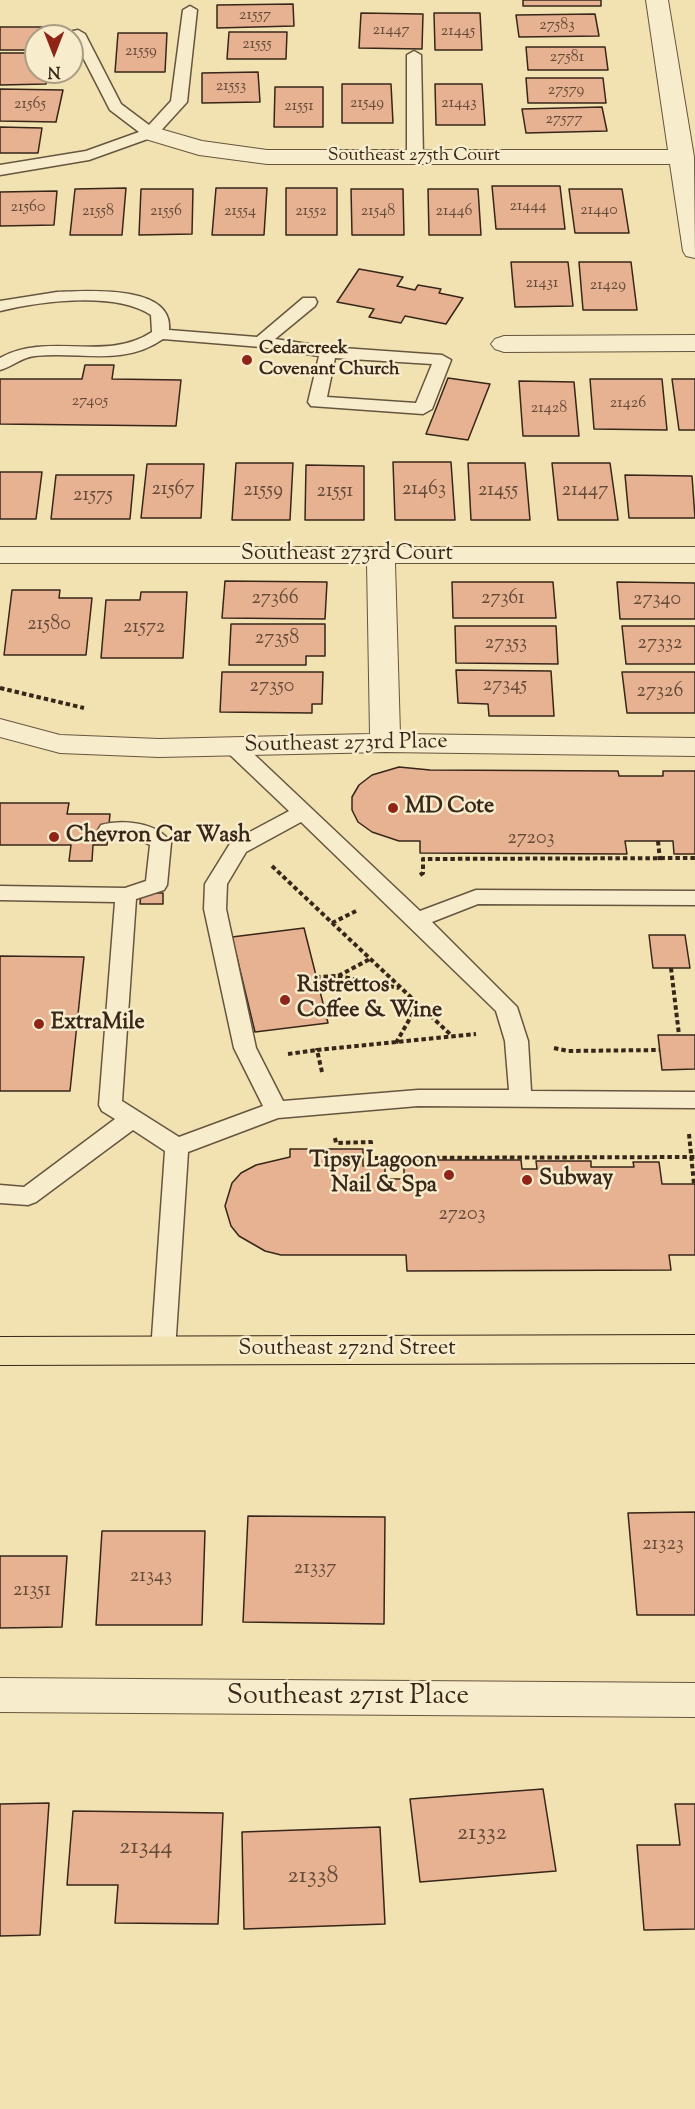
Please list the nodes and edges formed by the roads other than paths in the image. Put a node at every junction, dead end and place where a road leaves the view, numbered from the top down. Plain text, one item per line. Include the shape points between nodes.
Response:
1 (657, 0) edge
2 (190, 10) dead end
3 (84, 46) edge
4 (414, 55) dead end
5 (150, 133) junction
6 (415, 157) junction
7 (682, 157) junction
8 (0, 170) edge
9 (695, 250) edge
10 (309, 302) dead end
11 (0, 306) edge
12 (160, 334) junction
13 (261, 342) junction
14 (695, 343) edge
15 (504, 344) dead end
16 (328, 352) junction
17 (0, 364) edge
18 (0, 555) edge
19 (381, 555) junction
20 (695, 555) edge
21 (0, 728) edge
22 (385, 743) junction
23 (233, 746) junction
24 (695, 747) edge
25 (303, 812) junction
26 (108, 830) dead end
27 (0, 893) edge
28 (126, 895) junction
29 (695, 898) edge
30 (417, 920) junction
31 (520, 1098) junction
32 (695, 1100) edge
33 (276, 1110) junction
34 (132, 1119) junction
35 (177, 1147) junction
36 (0, 1194) edge
37 (695, 1349) edge
38 (0, 1351) edge
39 (163, 1351) junction
40 (0, 1695) edge
41 (695, 1700) edge

1 - 7 street
2 - 5 lane via 179,102
3 - 5 lane via 115,107
4 - 6 lane
5 - 6 street, Southeast 275th Court via 224,153 267,157
5 - 8 lane via 89,155
6 - 7 street, Southeast 275th Court
7 - 9 street
10 - 13 lane
11 - 12 lane via 46,298 130,298 157,311 162,321
12 - 13 lane
12 - 17 lane via 123,352 28,351
13 - 16 lane
14 - 15 street
16 - 16 lane via 317,402 423,409 442,360
18 - 19 street, Southeast 273rd Court
19 - 20 street, Southeast 273rd Court
19 - 22 street
21 - 23 street, Southeast 273rd Place via 60,744
22 - 23 street, Southeast 273rd Place
22 - 24 street, Southeast 273rd Place
23 - 25 lane
25 - 30 lane
25 - 33 lane via 238,848 216,884 215,909 245,1048
26 - 28 lane via 152,834 160,843 156,885
27 - 28 lane
28 - 34 lane via 110,1105
29 - 30 lane via 476,897
30 - 31 lane via 506,1007 520,1052
31 - 32 lane
31 - 33 lane via 418,1098
33 - 35 lane
34 - 35 lane
34 - 36 lane via 28,1196
35 - 39 lane
37 - 39 main road, Southeast 272nd Street
38 - 39 main road, Southeast 272nd Street
40 - 41 street, Southeast 271st Place

